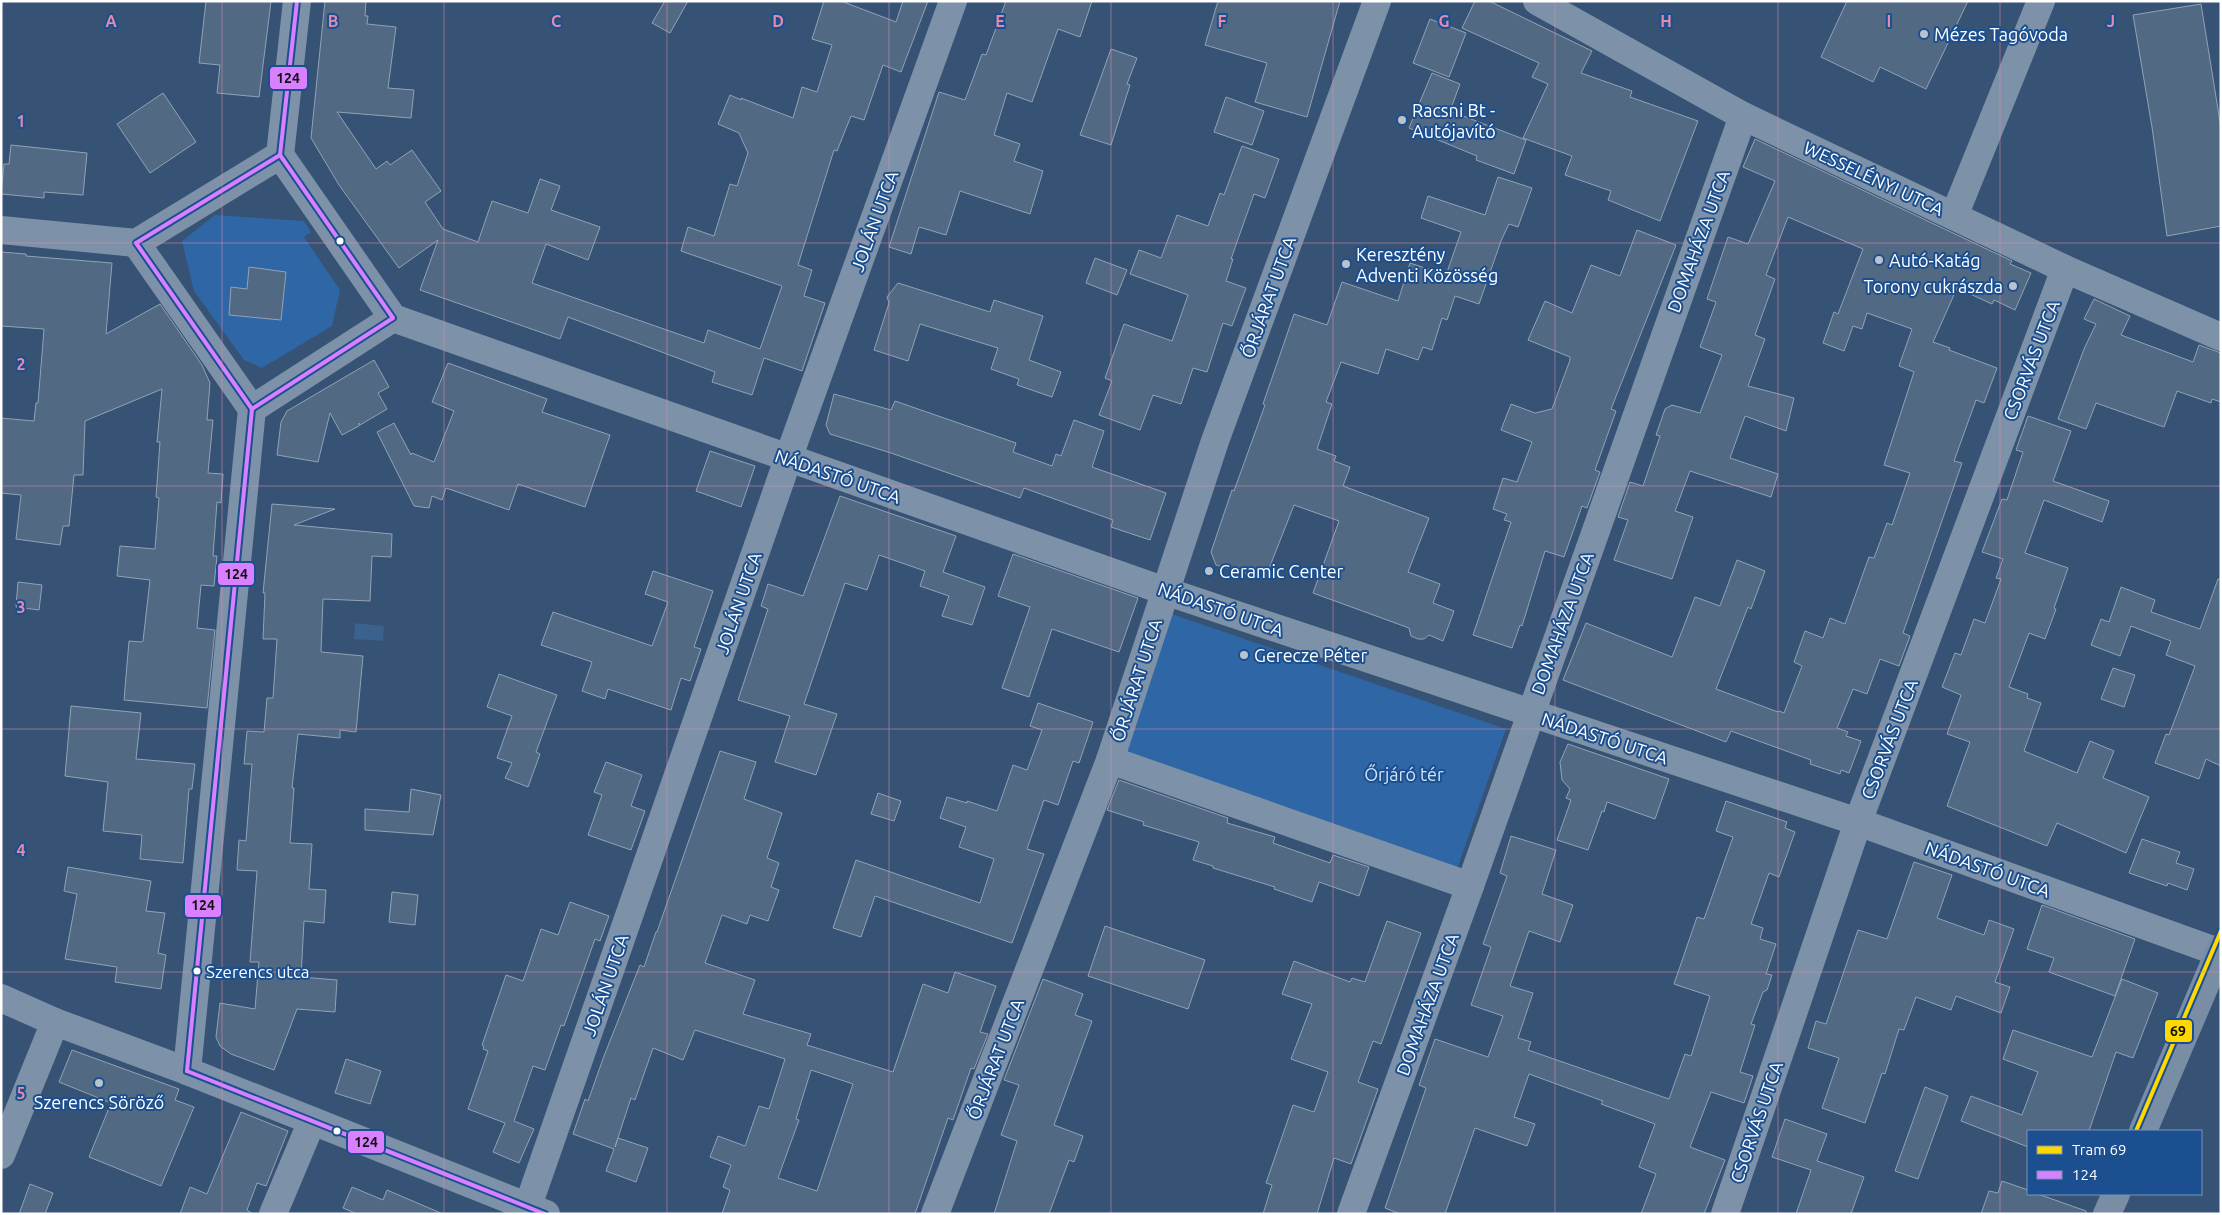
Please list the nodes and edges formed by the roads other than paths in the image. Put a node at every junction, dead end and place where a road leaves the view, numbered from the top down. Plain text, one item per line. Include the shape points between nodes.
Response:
1 (297, 1) edge
2 (953, 1) edge
3 (1377, 1) edge
4 (1537, 1) edge
5 (2041, 1) edge
6 (1743, 116) junction
7 (280, 155) junction
8 (1954, 216) junction
9 (1, 230) edge
10 (136, 243) junction
11 (2065, 270) junction
12 (393, 318) junction
13 (2221, 337) edge
14 (252, 409) junction
15 (788, 459) junction
16 (1165, 590) junction
17 (1530, 713) junction
18 (1110, 760) junction
19 (1858, 822) junction
20 (1470, 886) junction
21 (2220, 951) edge
22 (1, 998) edge
23 (54, 1022) junction
24 (186, 1070) junction
25 (312, 1121) junction
26 (2143, 1130) edge
27 (1, 1155) edge
28 (2116, 1195) edge
29 (537, 1210) edge
30 (273, 1214) edge
31 (935, 1214) edge
32 (1351, 1214) edge
33 (1724, 1214) edge
34 (2107, 1214) edge

1 - 7 street
2 - 15 street, JOLÁN UTCA
3 - 16 street, ŐRJÁRAT UTCA via 1215,441
4 - 6 street, WESSELÉNYI UTCA
5 - 8 street
6 - 8 street, WESSELÉNYI UTCA
6 - 17 street, DOMAHÁZA UTCA
7 - 10 street
7 - 12 street
8 - 11 street, WESSELÉNYI UTCA
9 - 10 street
10 - 14 street
11 - 13 street, WESSELÉNYI UTCA
11 - 19 street, CSORVÁS UTCA
12 - 14 street
12 - 15 street, NÁDASTÓ UTCA
14 - 24 street
15 - 16 street, NÁDASTÓ UTCA
15 - 29 street, JOLÁN UTCA
16 - 17 street, NÁDASTÓ UTCA
16 - 18 street, ŐRJÁRAT UTCA
17 - 19 street, NÁDASTÓ UTCA
17 - 20 street, DOMAHÁZA UTCA
18 - 20 street
18 - 31 street, ŐRJÁRAT UTCA
19 - 21 street, NÁDASTÓ UTCA
19 - 33 street, CSORVÁS UTCA
20 - 32 street, DOMAHÁZA UTCA
21 - 26 street
22 - 23 street
23 - 24 street
23 - 27 street
24 - 25 street
25 - 29 street
25 - 30 street
28 - 34 street

